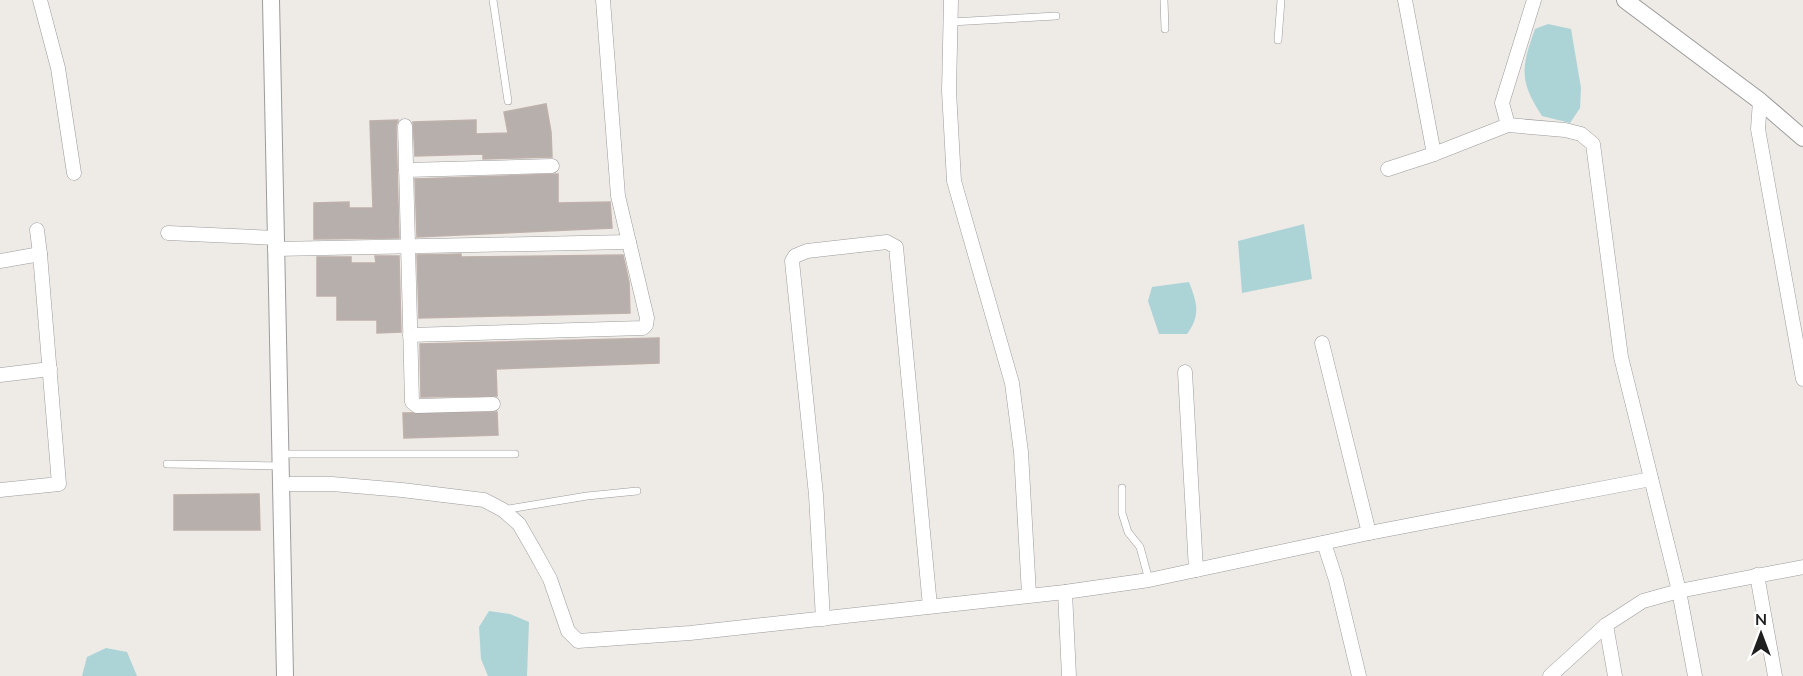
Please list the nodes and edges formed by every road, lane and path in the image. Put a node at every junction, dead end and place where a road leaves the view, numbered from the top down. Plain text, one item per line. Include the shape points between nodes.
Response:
1 (40, 0) edge
2 (271, 0) edge
3 (493, 0) edge
4 (603, 0) edge
5 (951, 0) edge
6 (1164, 0) edge
7 (1281, 0) edge
8 (1406, 0) edge
9 (1534, 0) edge
10 (1625, 0) edge
11 (1056, 16) dead end
12 (950, 22) junction
13 (1165, 29) dead end
14 (1278, 40) dead end
15 (508, 100) dead end
16 (1760, 101) junction
17 (1508, 125) junction
18 (405, 126) dead end
19 (1803, 138) edge
20 (1434, 154) junction
21 (552, 166) dead end
22 (1388, 169) dead end
23 (406, 170) junction
24 (74, 173) dead end
25 (37, 230) dead end
26 (168, 233) dead end
27 (629, 242) junction
28 (275, 243) junction
29 (408, 246) junction
30 (40, 254) junction
31 (0, 261) edge
32 (410, 335) junction
33 (1799, 340) edge
34 (1322, 343) dead end
35 (50, 369) junction
36 (1185, 372) dead end
37 (0, 375) edge
38 (1803, 379) edge
39 (493, 404) dead end
40 (515, 454) dead end
41 (280, 460) junction
42 (167, 464) dead end
43 (1651, 479) junction
44 (281, 484) junction
45 (1122, 488) dead end
46 (0, 490) edge
47 (637, 491) dead end
48 (503, 510) junction
49 (1369, 533) junction
50 (1324, 543) junction
51 (1803, 567) edge
52 (1196, 570) junction
53 (1757, 575) junction
54 (1149, 580) junction
55 (1679, 591) junction
56 (1065, 592) junction
57 (1029, 594) junction
58 (930, 606) junction
59 (823, 619) junction
60 (1606, 625) junction
61 (285, 676) edge
62 (1069, 676) edge
63 (1359, 676) edge
64 (1550, 676) edge
65 (1614, 676) edge
66 (1695, 676) edge
67 (1775, 676) edge

1 - 24 street via 58,68
2 - 28 street
3 - 15 lane
4 - 27 street via 618,196
5 - 12 street
6 - 13 lane
7 - 14 lane
8 - 20 street
9 - 17 street via 1502,103
10 - 16 street
11 - 12 lane
12 - 57 street via 954,181 1012,383 1021,452
16 - 19 street
16 - 33 street via 1758,129
17 - 20 street
17 - 43 street via 1565,130 1581,134 1593,144 1621,357
18 - 23 street
20 - 22 street
21 - 23 street
23 - 29 street
25 - 30 street
26 - 28 street
27 - 29 street
27 - 32 street via 647,318 643,328
28 - 29 street
28 - 41 street
29 - 32 street
30 - 31 street
30 - 35 street
32 - 39 street via 414,405
33 - 38 street
34 - 49 street
35 - 37 street
35 - 46 street via 59,484
36 - 52 street
40 - 41 lane
41 - 42 lane
41 - 44 street
43 - 49 street
43 - 55 street
44 - 48 street via 332,484 484,500
44 - 61 street
45 - 54 lane via 1122,513 1128,532 1140,548
47 - 48 lane
48 - 59 street via 519,524 534,550 550,579 568,631 578,641
49 - 50 street
50 - 52 street
50 - 63 street
51 - 53 street
52 - 54 street
53 - 55 street
53 - 67 street
54 - 56 street
55 - 60 street via 1644,601
55 - 66 street
56 - 57 street
56 - 62 street
57 - 58 street
58 - 59 street
58 - 59 street via 896,247 887,242 807,251 792,261 816,495
60 - 64 street
60 - 65 street

